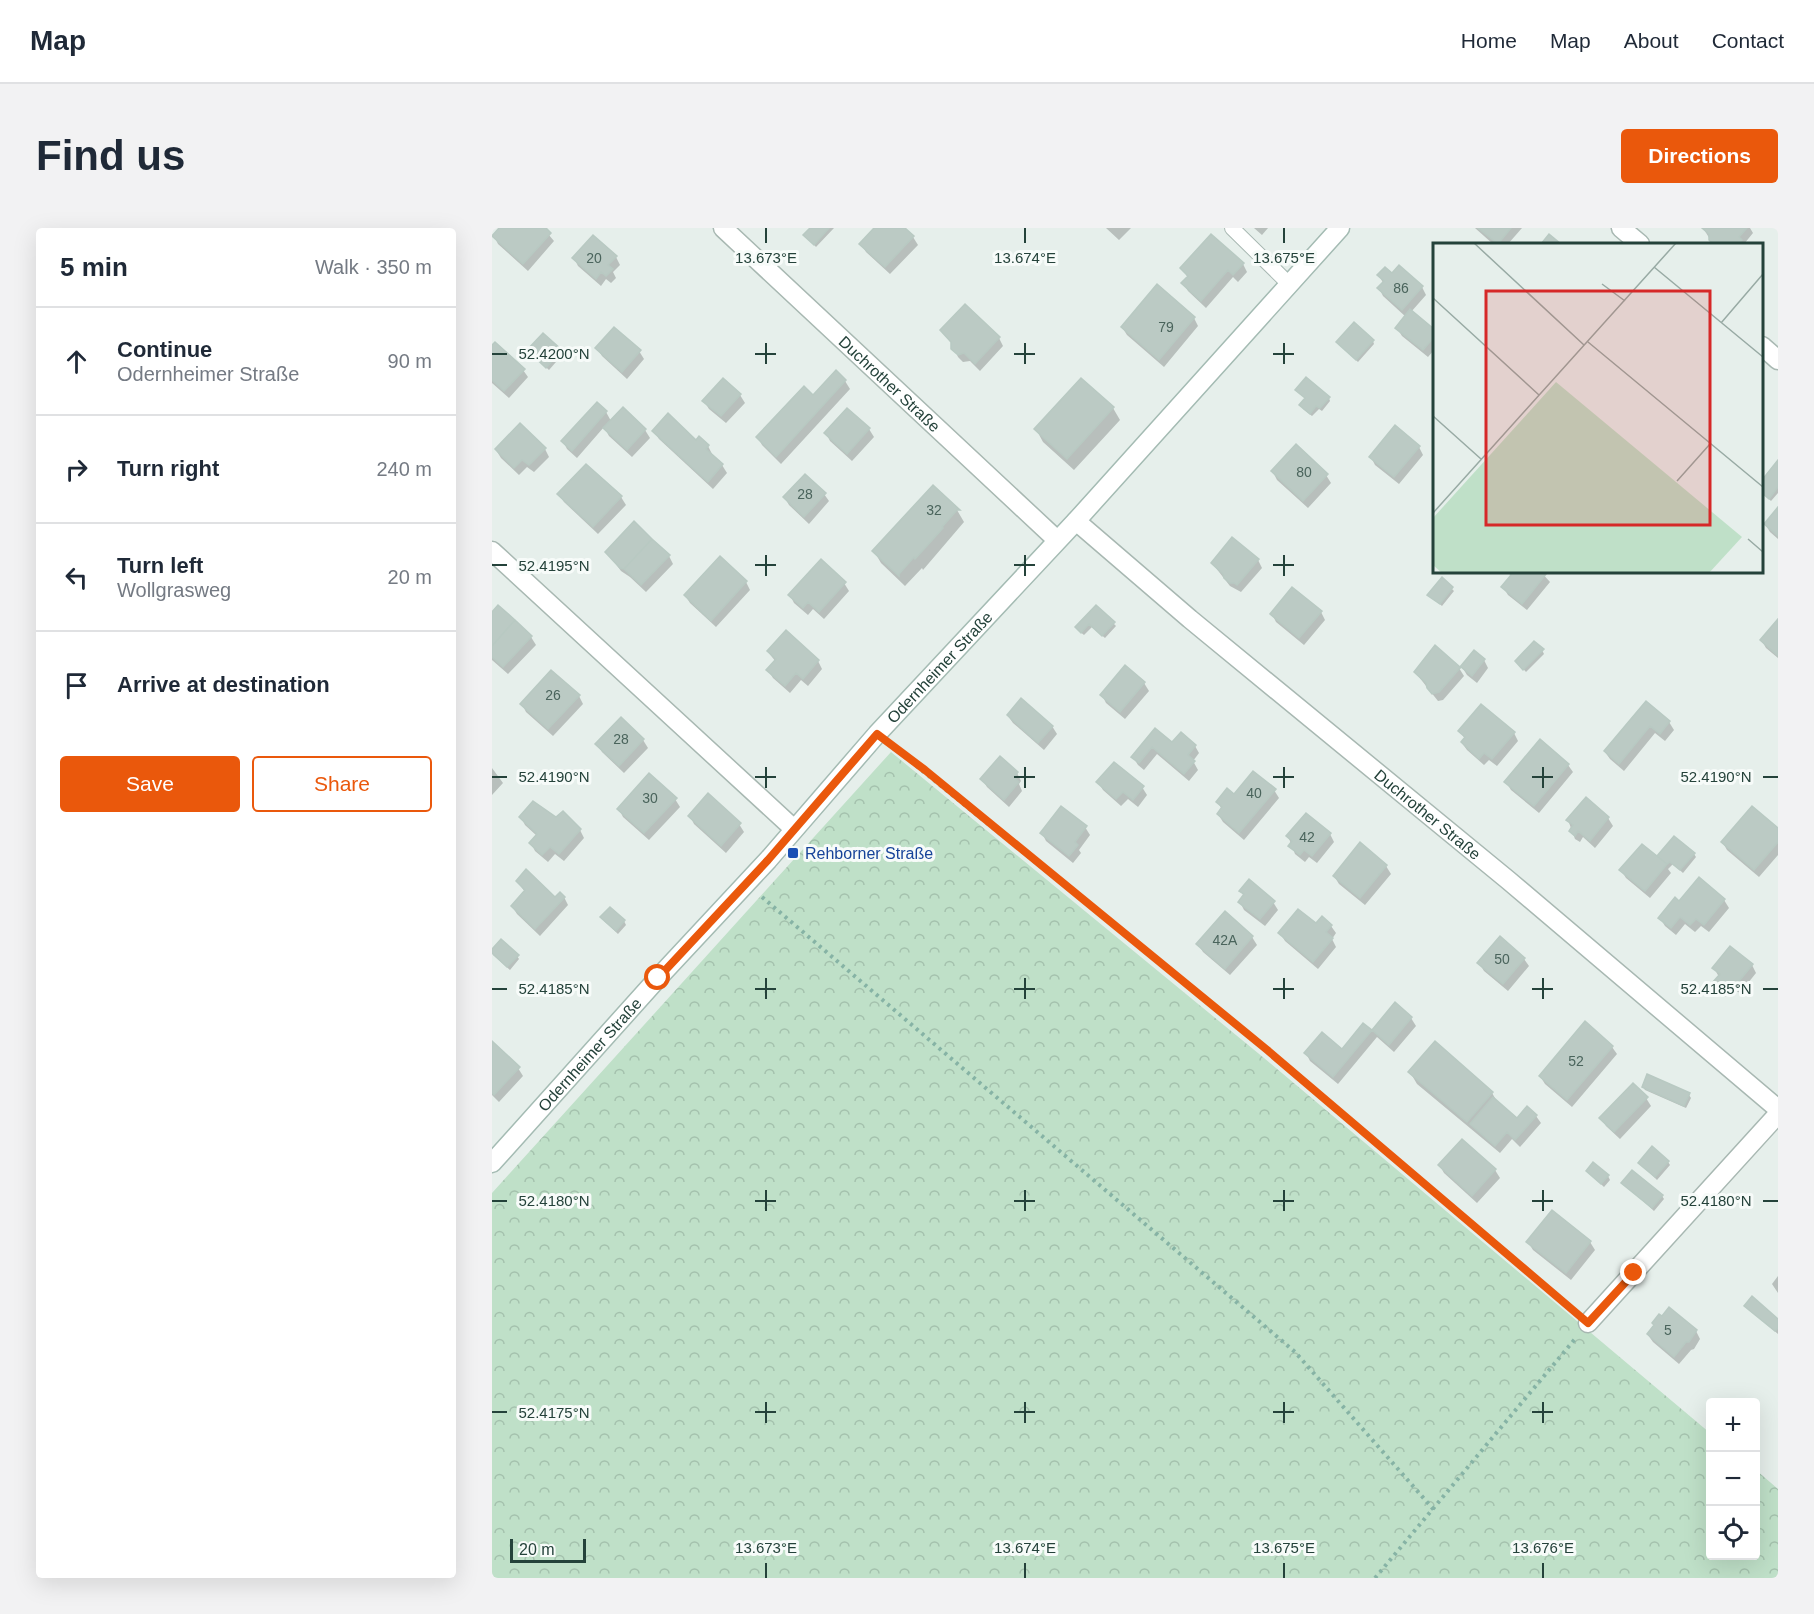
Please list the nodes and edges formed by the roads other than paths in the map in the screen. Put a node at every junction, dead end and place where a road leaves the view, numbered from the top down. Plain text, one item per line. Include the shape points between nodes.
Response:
1 (723, 228) edge
2 (1232, 228) edge
3 (1340, 228) edge
4 (1621, 228) edge
5 (1639, 243) edge
6 (1288, 284) junction
7 (1763, 348) edge
8 (1778, 360) edge
9 (1076, 521) junction
10 (1057, 540) junction
11 (492, 551) edge
12 (794, 829) junction
13 (1778, 1109) edge
14 (1778, 1114) edge
15 (492, 1163) edge
16 (1588, 1323) road end

1 - 10 street, Duchrother Straße
2 - 6 lane
3 - 6 street, Odernheimer Straße
4 - 5 street
6 - 9 street, Odernheimer Straße
7 - 8 street
9 - 10 street, Odernheimer Straße
9 - 13 street, Duchrother Straße
10 - 12 street, Odernheimer Straße
11 - 12 street
12 - 15 street, Odernheimer Straße
14 - 16 street

